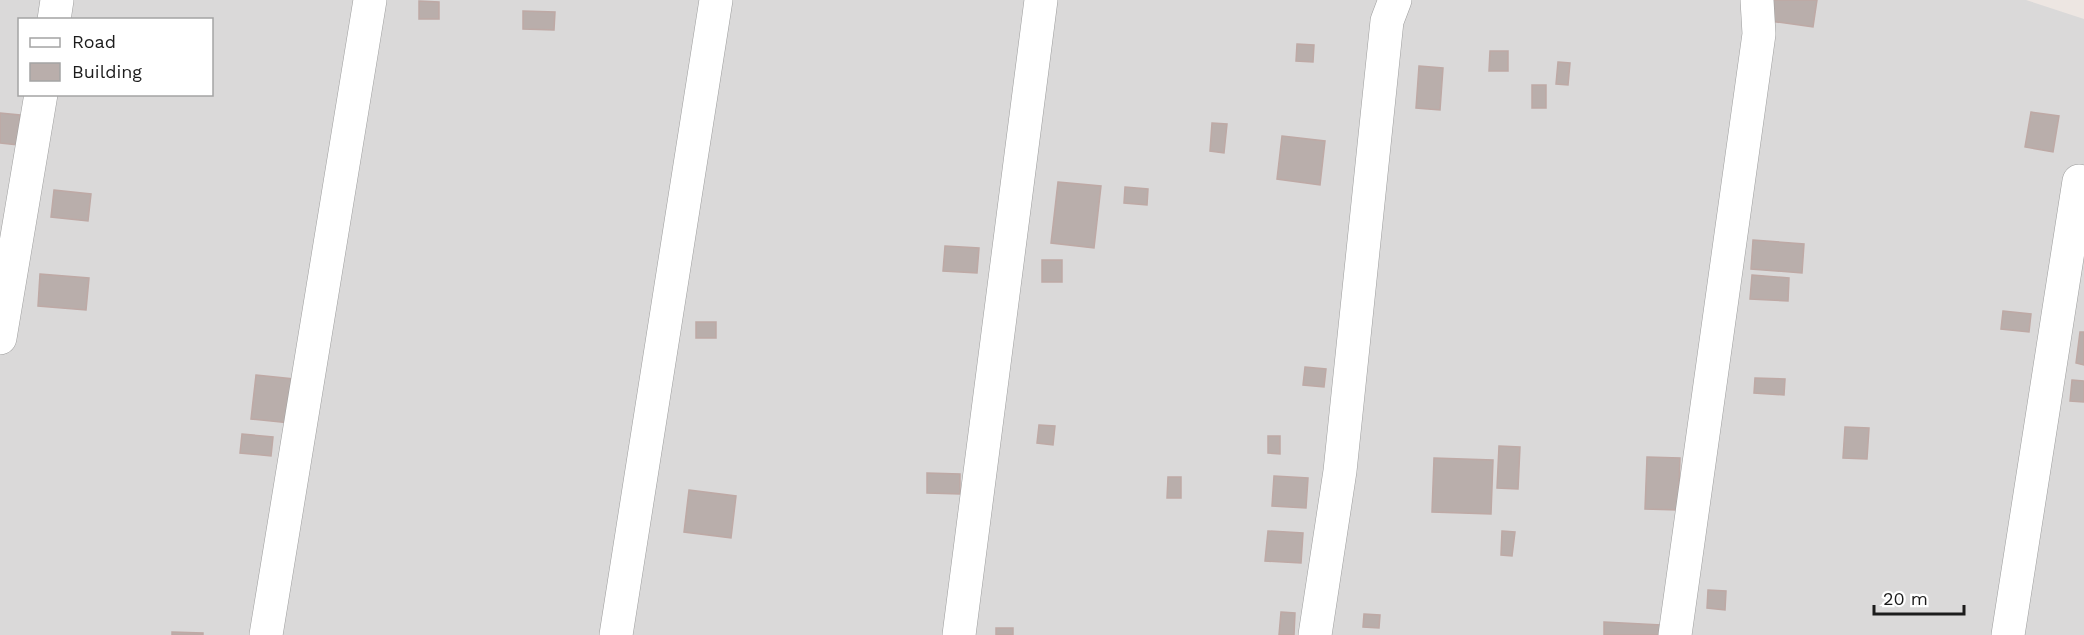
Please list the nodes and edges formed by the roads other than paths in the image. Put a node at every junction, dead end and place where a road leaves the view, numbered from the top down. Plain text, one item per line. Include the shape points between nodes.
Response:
1 (57, 0) edge
2 (370, 0) edge
3 (716, 0) edge
4 (1041, 0) edge
5 (1395, 0) edge
6 (1757, 0) edge
7 (54, 18) edge
8 (41, 96) edge
9 (2079, 181) dead end
10 (0, 338) edge
11 (266, 635) edge
12 (616, 635) edge
13 (959, 635) edge
14 (1315, 635) edge
15 (1676, 635) edge
16 (2008, 635) edge

1 - 7 street
2 - 11 street
3 - 12 street
4 - 13 street
5 - 14 street via 1387,21 1340,471
6 - 15 street via 1759,34
8 - 10 street
9 - 16 street

